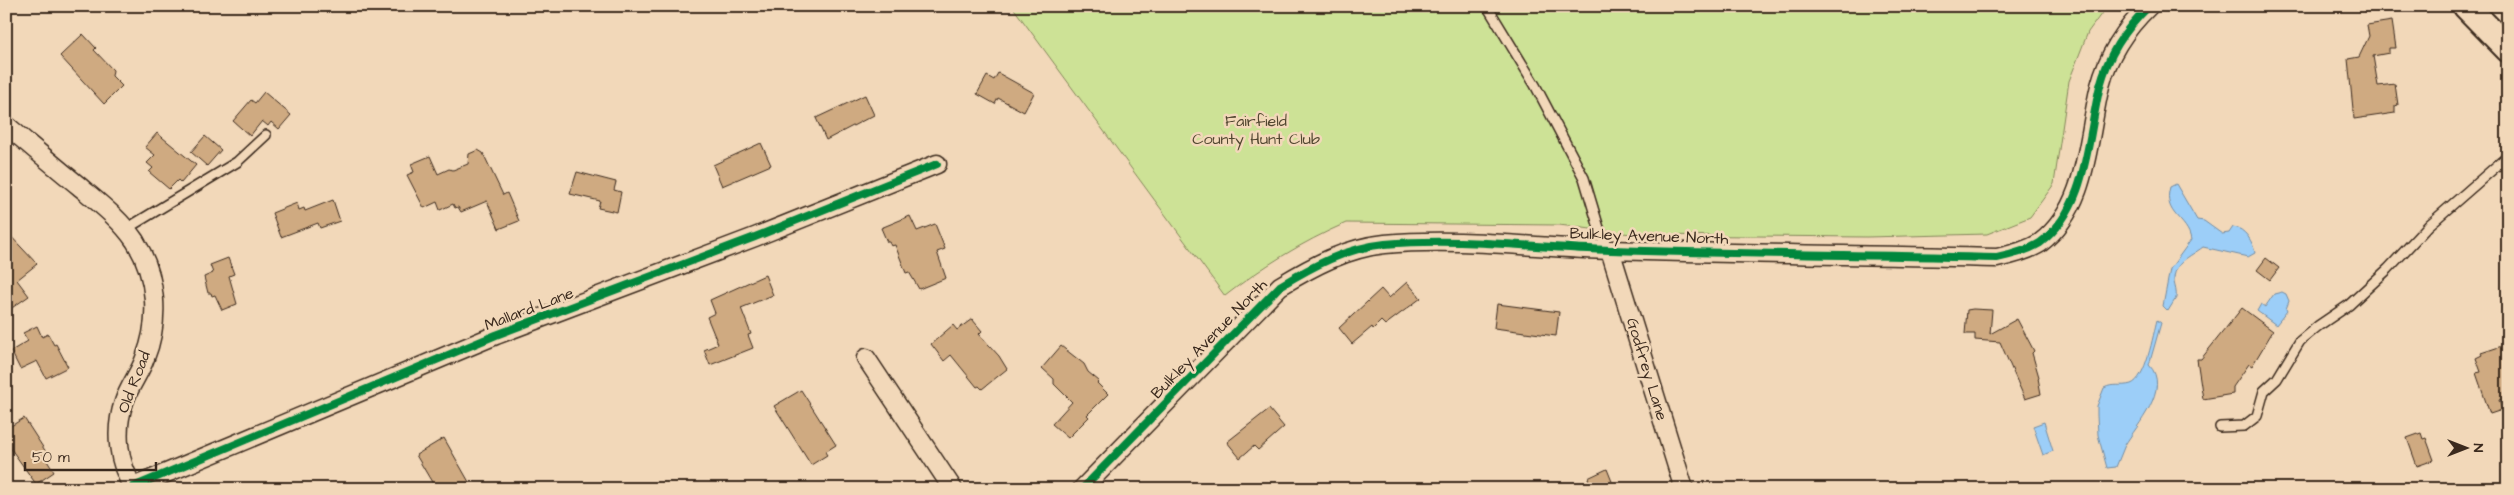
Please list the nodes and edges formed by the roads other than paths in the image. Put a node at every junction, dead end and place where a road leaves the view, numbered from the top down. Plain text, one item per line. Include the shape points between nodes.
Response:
1 (1488, 6) edge
2 (2149, 6) edge
3 (2466, 6) edge
4 (2508, 49) edge
5 (6, 125) edge
6 (266, 135) dead end
7 (2508, 156) edge
8 (937, 164) dead end
9 (126, 229) junction
10 (1610, 250) junction
11 (866, 358) dead end
12 (2220, 427) dead end
13 (134, 488) edge
14 (953, 489) edge
15 (1082, 489) edge
16 (1684, 489) edge

1 - 10 lane via 1535,85 1584,178 1602,238
2 - 10 street, Bulkley Avenue North via 2132,23 2112,54 2100,85 2082,175 2069,208 2039,243 2018,253 1997,258
3 - 4 main road
5 - 9 street, Old Road via 121,221
6 - 9 lane via 237,162
7 - 12 lane via 2429,225 2349,305 2300,341 2277,379 2264,391 2257,416 2244,426
8 - 13 street, Mallard Lane via 496,335
9 - 13 street, Old Road via 145,262 155,302 154,322 145,358 124,402 119,424 124,473
10 - 15 street, Bulkley Avenue North via 1473,242 1384,244 1317,264 1280,286
10 - 16 street, Godfrey Lane
11 - 14 street

